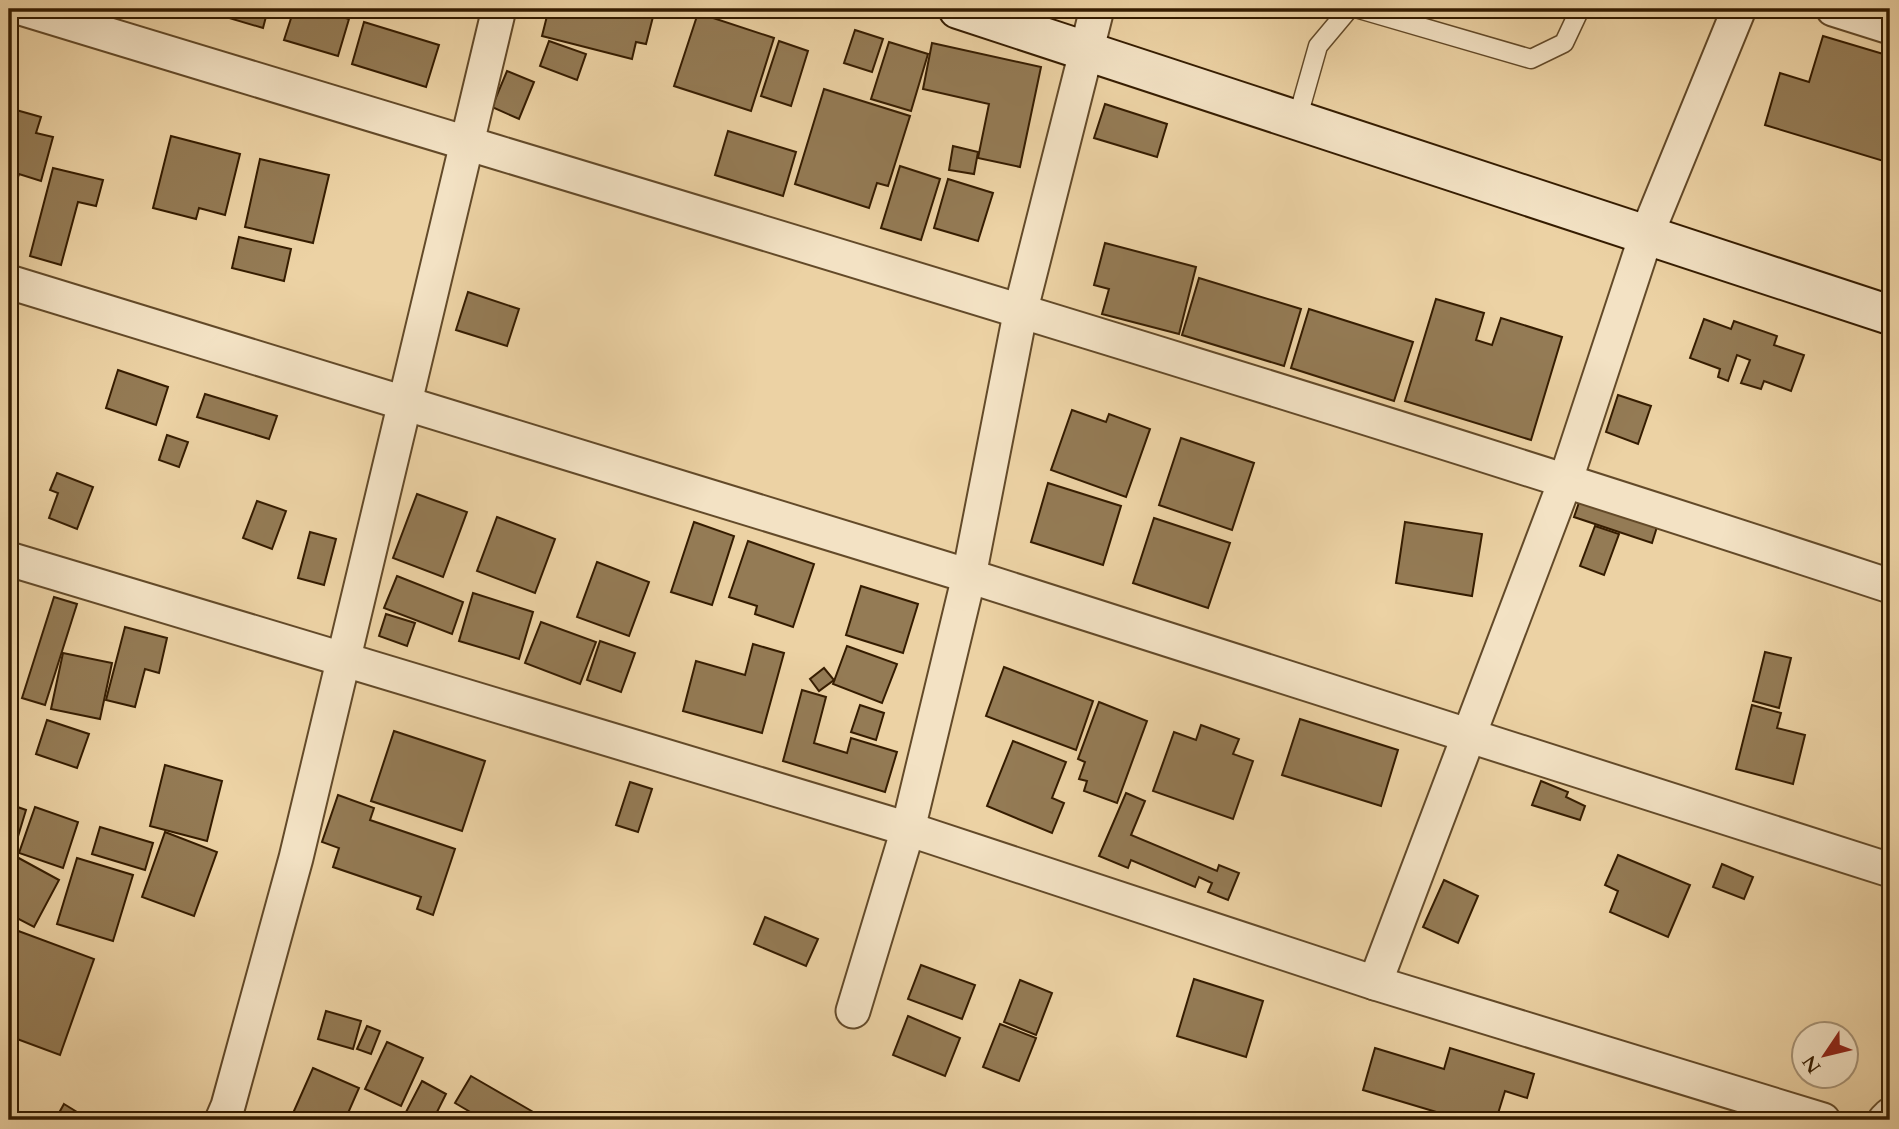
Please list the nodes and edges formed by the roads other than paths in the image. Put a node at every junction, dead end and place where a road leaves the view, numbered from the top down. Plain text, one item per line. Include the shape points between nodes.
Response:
1 (24, 9) edge
2 (499, 9) edge
3 (958, 9) edge
4 (1097, 9) edge
5 (1349, 9) edge
6 (1359, 9) edge
7 (1580, 9) edge
8 (1739, 9) edge
9 (1833, 9) edge
10 (1890, 27) edge
11 (1086, 50) junction
12 (1297, 120) junction
13 (466, 144) junction
14 (1646, 236) junction
15 (9, 282) edge
16 (1021, 309) junction
17 (1890, 315) edge
18 (406, 402) junction
19 (1566, 479) junction
20 (9, 559) edge
21 (969, 576) junction
22 (1890, 586) edge
23 (344, 659) junction
24 (1470, 733) junction
25 (908, 829) junction
26 (1890, 870) edge
27 (1375, 983) junction
28 (853, 1012) dead end
29 (1890, 1115) edge
30 (222, 1120) edge
31 (1823, 1120) edge
32 (1885, 1120) edge

1 - 13 street
2 - 13 street
3 - 11 street
4 - 11 street
5 - 12 lane via 1318,46
6 - 7 lane via 1531,58 1564,43
8 - 14 street
9 - 10 street
11 - 12 street
11 - 16 street
12 - 14 street
13 - 16 street
13 - 18 street
14 - 17 street
14 - 19 street
15 - 18 street
16 - 19 street
16 - 21 street
18 - 21 street
18 - 23 street
19 - 22 street
19 - 24 street
20 - 23 street
21 - 24 street
21 - 25 street
23 - 25 street
23 - 30 street via 296,858
24 - 26 street
24 - 27 street
25 - 27 street
25 - 28 street
27 - 31 street
29 - 32 street

